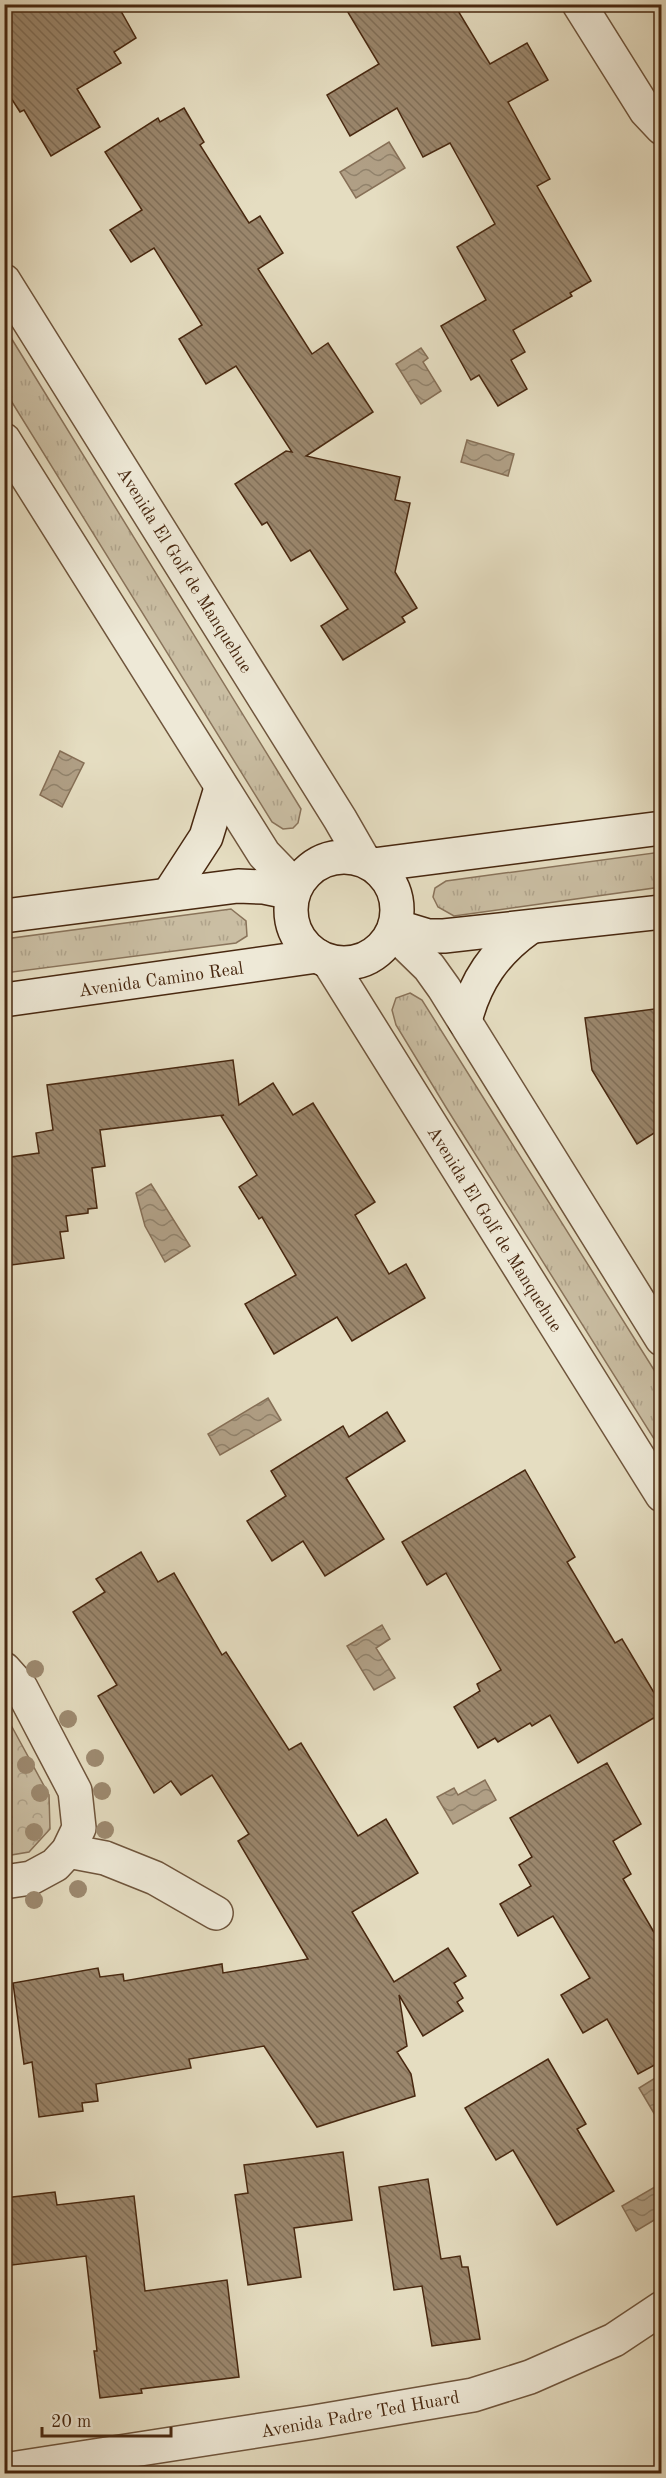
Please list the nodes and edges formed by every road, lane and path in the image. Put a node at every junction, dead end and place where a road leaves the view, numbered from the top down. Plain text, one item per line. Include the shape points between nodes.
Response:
1 (579, 4) edge
2 (662, 128) edge
3 (4, 281) edge
4 (4, 440) edge
5 (221, 788) junction
6 (662, 828) edge
7 (368, 862) junction
8 (294, 890) junction
9 (169, 894) junction
10 (662, 912) edge
11 (4, 916) edge
12 (528, 928) junction
13 (394, 929) junction
14 (323, 959) junction
15 (4, 1000) edge
16 (465, 1021) junction
17 (662, 1339) edge
18 (662, 1495) edge
19 (4, 1669) edge
20 (68, 1851) junction
21 (4, 1882) edge
22 (216, 1913) dead end
23 (662, 2308) edge
24 (4, 2470) edge

1 - 2 street via 646,111
3 - 7 street, Avenida El Golf de Manquehue
4 - 5 street
5 - 8 street via 264,854
5 - 9 street via 206,837
6 - 7 street
7 - 8 street via 352,857 329,858 310,869
7 - 13 street via 381,871 392,887 397,906
8 - 9 street via 238,886
8 - 14 street via 290,903 292,924 302,942
9 - 11 street
10 - 12 street
12 - 13 street via 428,936
12 - 16 street via 499,952 488,968
13 - 14 street via 380,949 361,961
13 - 16 street via 429,967
14 - 15 street, Avenida Camino Real
14 - 18 street, Avenida El Golf de Manquehue
16 - 17 street
19 - 20 street via 21,1688 75,1791 79,1828
20 - 21 street via 55,1865 31,1878
20 - 22 street via 105,1858 155,1878
23 - 24 street, Avenida Padre Ted Huard via 614,2340 531,2377 473,2395

